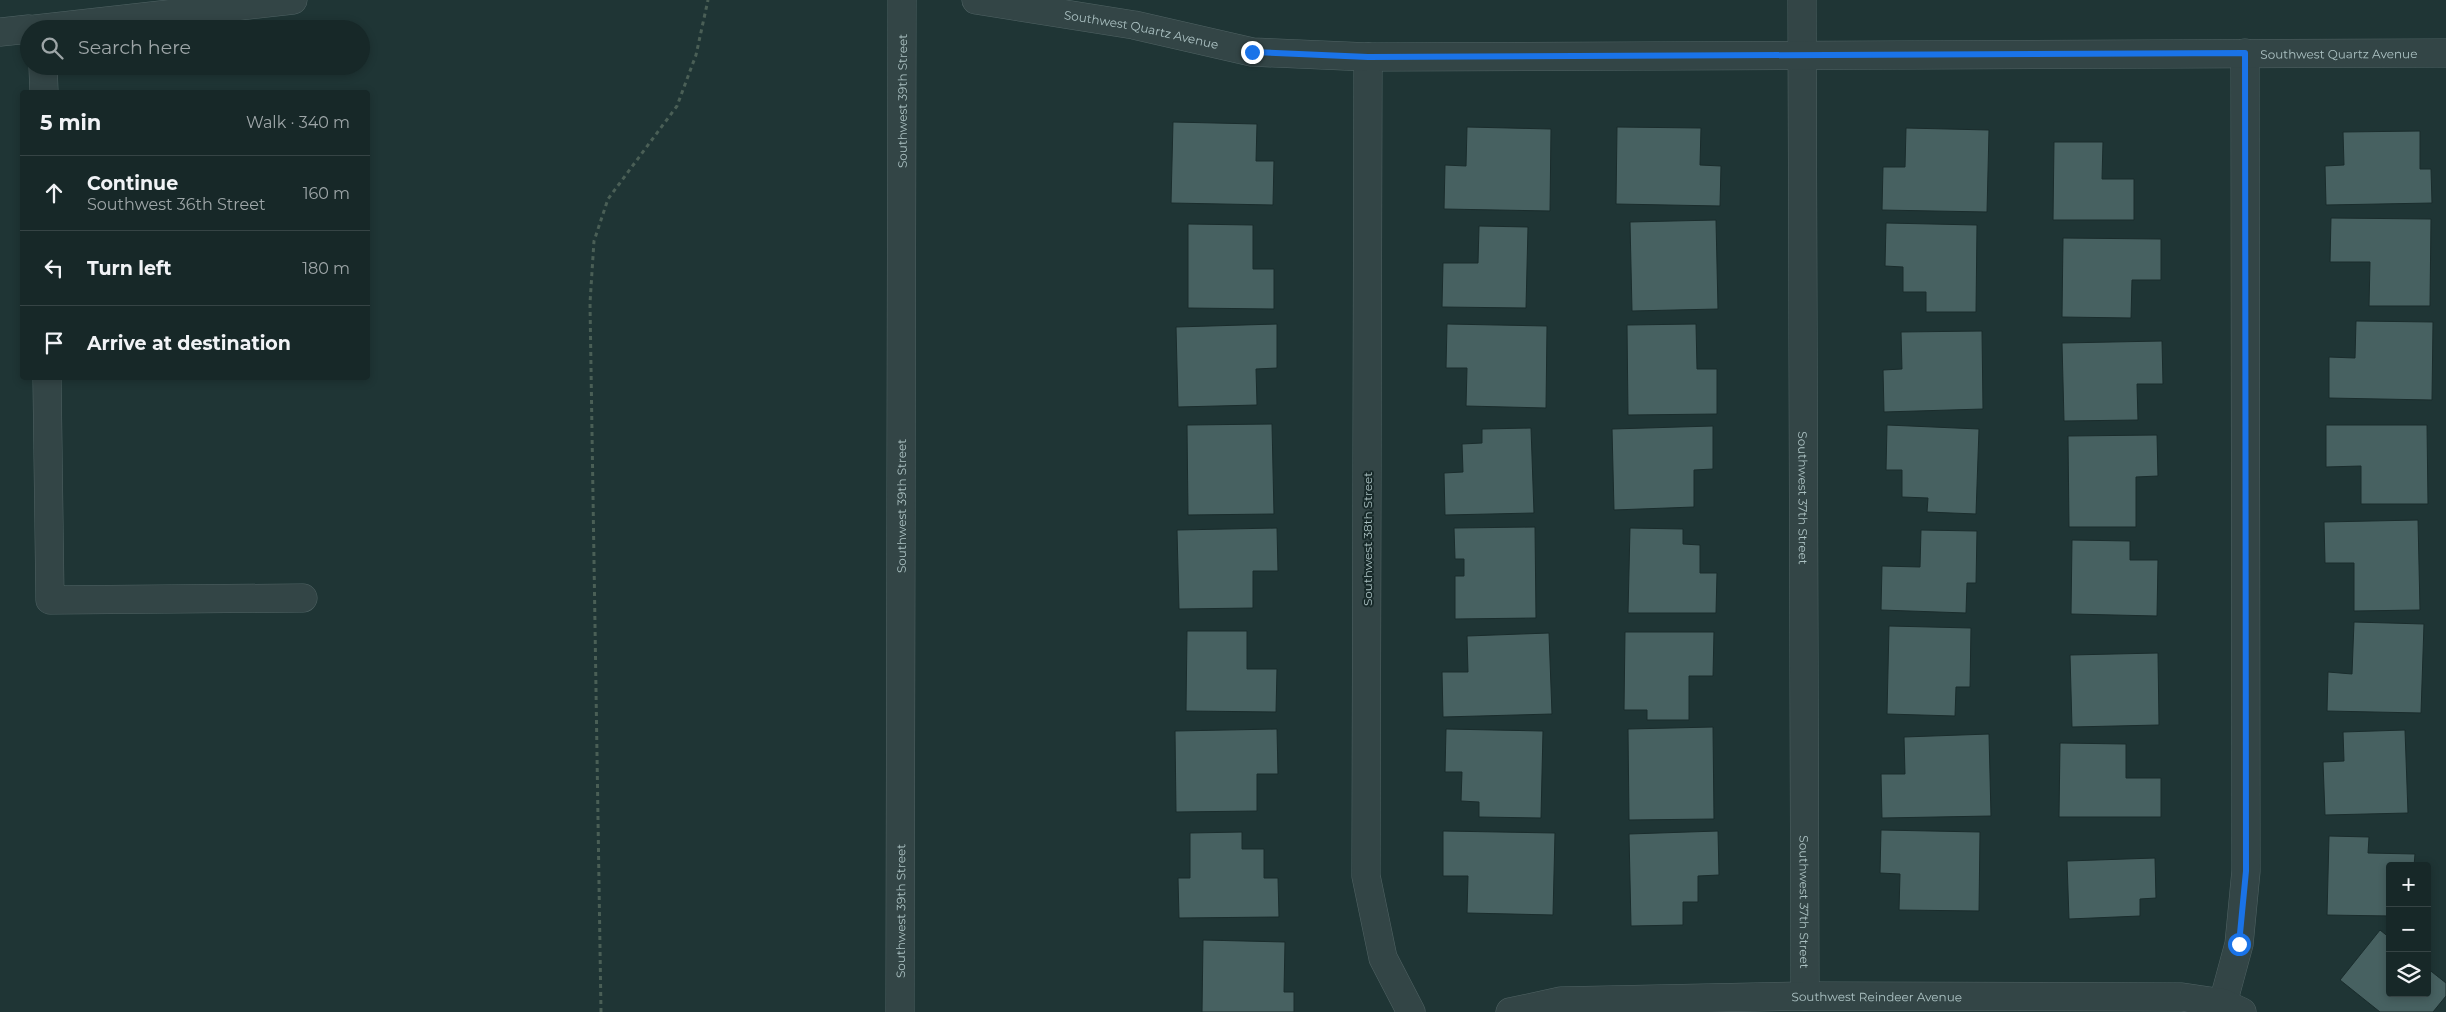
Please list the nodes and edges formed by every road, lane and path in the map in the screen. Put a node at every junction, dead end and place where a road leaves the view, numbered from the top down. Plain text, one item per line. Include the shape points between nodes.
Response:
1 (293, 0) edge
2 (708, 0) edge
3 (902, 0) edge
4 (976, 0) edge
5 (1802, 0) edge
6 (114, 20) edge
7 (20, 30) edge
8 (0, 32) edge
9 (2245, 53) junction
10 (2446, 53) edge
11 (1802, 55) junction
12 (1368, 57) junction
13 (43, 75) edge
14 (44, 90) edge
15 (47, 380) edge
16 (304, 598) dead end
17 (1805, 996) junction
18 (2232, 1008) edge
19 (601, 1012) edge
20 (900, 1012) edge
21 (1411, 1012) edge
22 (1510, 1012) edge

1 - 6 street
2 - 19 path via 696,55 677,106 608,199 594,241 590,303
3 - 20 street, Southwest 39th Street
4 - 12 street, Southwest Quartz Avenue via 1134,25 1252,52
5 - 11 street, Southwest 37th Street
7 - 8 street
9 - 10 street, Southwest Quartz Avenue
9 - 11 street, Southwest Quartz Avenue
9 - 18 street via 2246,871
11 - 12 street, Southwest Quartz Avenue
11 - 17 street, Southwest 37th Street
12 - 21 street, Southwest 38th Street via 1366,876 1383,958
13 - 14 street
15 - 16 street via 50,600
17 - 18 street, Southwest Reindeer Avenue via 2182,997
17 - 22 street, Southwest Reindeer Avenue via 1561,1001

